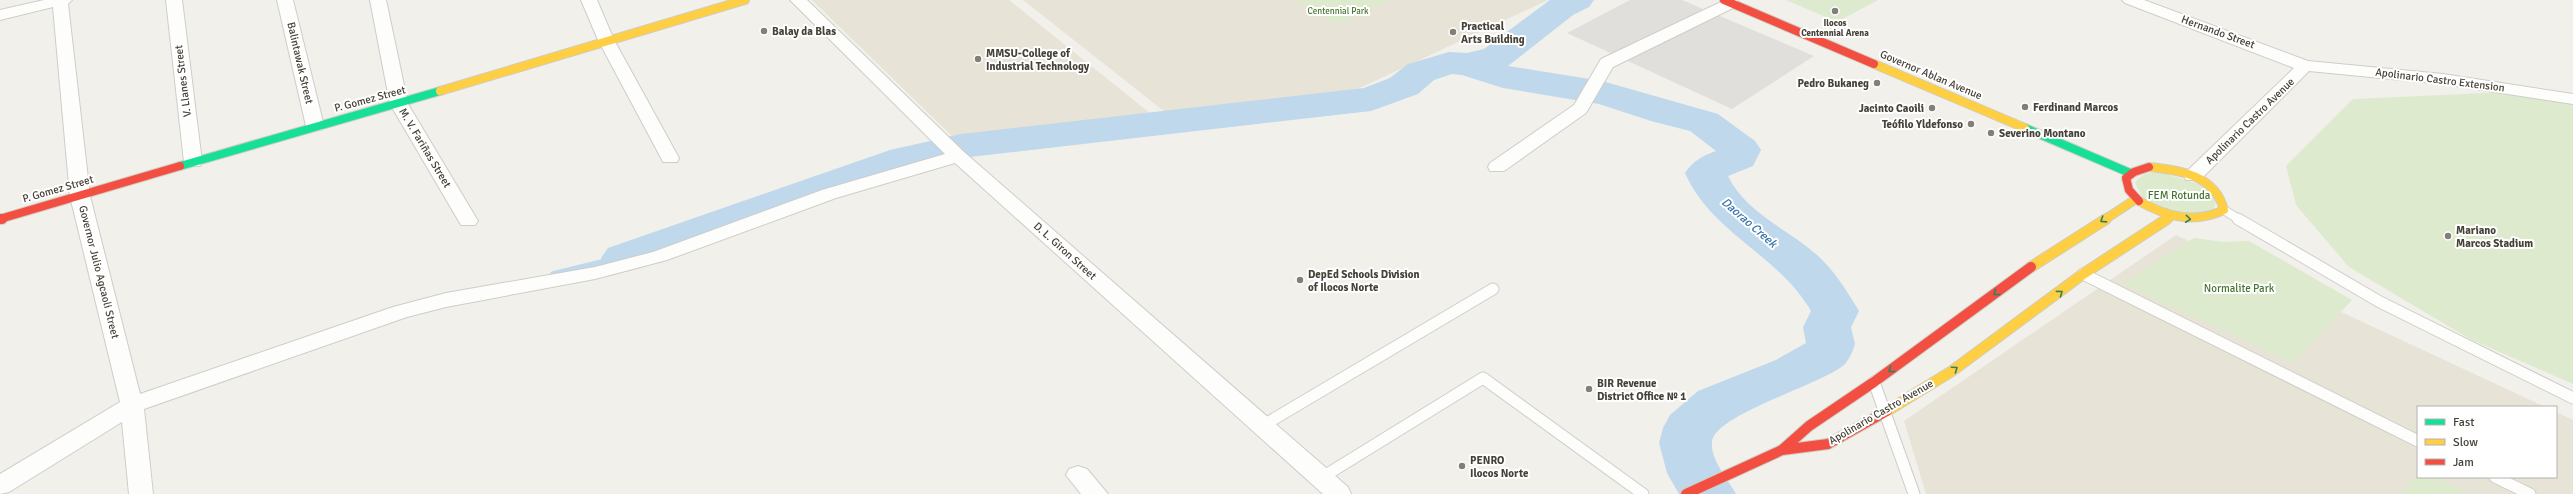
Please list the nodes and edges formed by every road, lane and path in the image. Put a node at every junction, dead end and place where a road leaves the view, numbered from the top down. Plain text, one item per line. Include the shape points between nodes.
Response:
1 (61, 0) edge
2 (174, 0) edge
3 (285, 0) edge
4 (378, 0) edge
5 (589, 0) edge
6 (745, 0) edge
7 (798, 0) edge
8 (2130, 0) edge
9 (1727, 2) edge
10 (0, 15) edge
11 (606, 40) junction
12 (2305, 66) junction
13 (2573, 99) edge
14 (399, 104) junction
15 (315, 126) junction
16 (958, 156) junction
17 (670, 158) dead end
18 (193, 162) junction
19 (1497, 167) dead end
20 (2130, 173) junction
21 (2193, 176) junction
22 (80, 196) junction
23 (2136, 198) junction
24 (2224, 210) junction
25 (2171, 216) junction
26 (0, 219) edge
27 (468, 221) dead end
28 (2083, 274) junction
29 (1493, 289) dead end
30 (1874, 382) junction
31 (2573, 398) edge
32 (132, 406) junction
33 (1886, 412) junction
34 (1262, 426) junction
35 (2417, 441) edge
36 (1782, 450) junction
37 (1078, 475) dead end
38 (1321, 478) junction
39 (2496, 478) edge
40 (0, 486) edge
41 (142, 494) edge
42 (1096, 494) edge
43 (1339, 494) edge
44 (1642, 494) edge
45 (1686, 494) edge
46 (1914, 494) edge
47 (2530, 494) edge

1 - 10 street
1 - 22 street, Governor Julio Agcaoli Street
2 - 18 street, V. Llanes Street
3 - 15 street, Balintawak Street
4 - 14 street, M. V. Fariñas Street
5 - 11 street
6 - 11 main road, P. Gomez Street
7 - 16 street, D. L. Giron Street
8 - 12 street, Hernando Street
9 - 19 street via 1607,64 1580,109
9 - 20 main road, Governor Ablan Avenue
11 - 14 main road, P. Gomez Street
11 - 17 street
12 - 13 street, Apolinario Castro Extension via 2443,79
12 - 21 street, Apolinario Castro Avenue
14 - 15 main road, P. Gomez Street
14 - 27 street, M. V. Fariñas Street
15 - 18 main road, P. Gomez Street
16 - 32 street via 829,194 660,256 595,273 446,300 400,312
16 - 34 street, D. L. Giron Street
18 - 22 main road, P. Gomez Street
20 - 21 main road via 2149,167 2178,170
20 - 23 main road via 2126,184
21 - 24 main road via 2222,196
22 - 26 main road, P. Gomez Street
22 - 32 street, Governor Julio Agcaoli Street
23 - 25 main road
23 -> 30 main road via 2027,270
25 -> 24 main road via 2204,219 2219,215
24 - 31 lane via 2380,302
25 - 28 main road, Apolinario Castro Avenue
33 -> 28 main road, Apolinario Castro Avenue via 1952,371
28 - 35 lane via 2310,390
29 - 34 lane
30 - 33 lane
30 - 36 main road via 1809,426
32 - 40 street
32 - 41 street, Governor Julio Agcaoli Street
33 - 36 main road, Apolinario Castro Avenue via 1828,444
33 - 46 lane
34 - 38 street, D. L. Giron Street
36 - 45 main road
37 - 42 street
38 - 43 street, D. L. Giron Street
38 - 44 lane via 1483,378
39 - 47 lane

